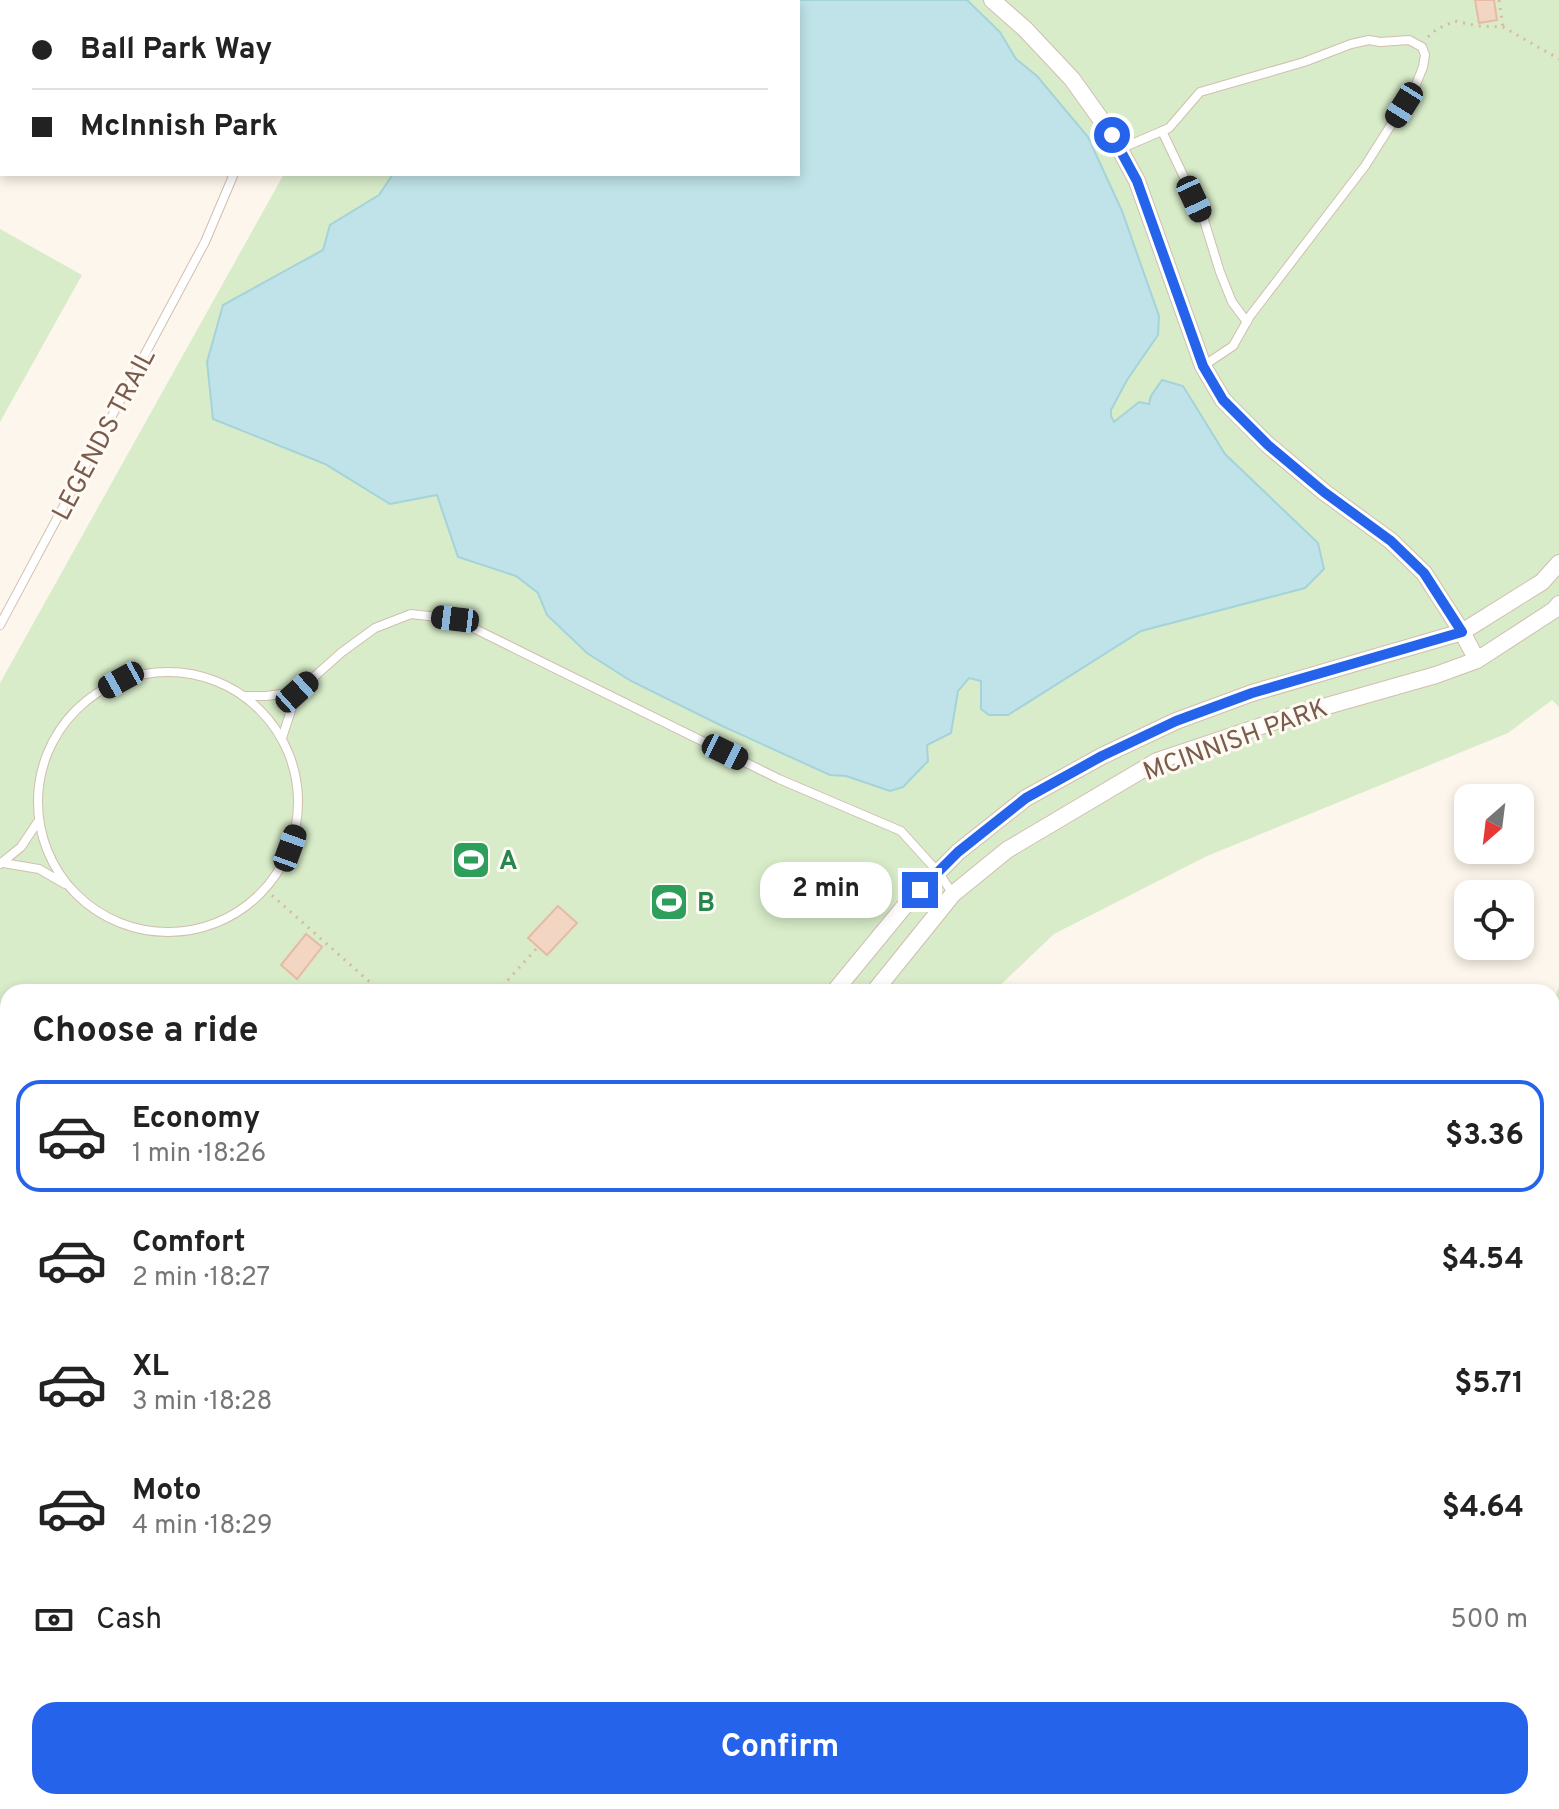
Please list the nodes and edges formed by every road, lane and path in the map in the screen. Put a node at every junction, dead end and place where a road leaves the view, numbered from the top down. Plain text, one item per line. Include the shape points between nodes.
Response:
1 (992, 0) edge
2 (1499, 0) edge
3 (1503, 27) junction
4 (1420, 45) junction
5 (1559, 59) edge
6 (1162, 131) junction
7 (1120, 150) junction
8 (233, 176) edge
9 (1247, 322) junction
10 (1203, 366) junction
11 (1559, 563) edge
12 (1559, 604) edge
13 (0, 625) edge
14 (1462, 632) junction
15 (1477, 660) junction
16 (297, 692) junction
17 (244, 696) junction
18 (282, 738) junction
19 (39, 820) junction
20 (1, 863) edge
21 (938, 872) junction
22 (69, 887) junction
23 (266, 890) junction
24 (953, 894) junction
25 (538, 947) dead end
26 (372, 984) edge
27 (504, 984) edge
28 (841, 984) edge
29 (880, 984) edge

1 - 7 street via 1072,79
2 - 3 path
3 - 4 path via 1455,21
3 - 5 path
4 - 6 lane via 1369,40 1200,92
4 - 9 lane via 1425,55 1415,87 1365,166
6 - 7 lane
6 - 9 lane via 1203,217 1232,302
7 - 10 street via 1137,181
8 - 13 lane, LEGENDS TRAIL via 205,242
9 - 10 lane via 1233,346
10 - 14 street via 1223,400 1268,445 1424,573
11 - 14 street, MCINNISH PARK via 1542,582
12 - 15 street, MCINNISH PARK
14 - 15 street
14 - 21 street, MCINNISH PARK via 1252,693 1176,721 1026,798
15 - 24 street, MCINNISH PARK via 1157,761 1007,850
16 - 17 lane
16 - 18 lane
16 - 21 lane via 375,628 411,614 455,619 779,779 901,831
17 - 18 lane
17 - 19 lane via 216,680 184,672 152,672 92,695 68,717 49,748 38,784
18 - 23 lane via 295,768 296,833
19 - 20 lane via 21,847
19 - 22 lane via 49,856
20 - 22 lane via 39,869
21 - 24 lane
21 - 28 street, MCINNISH PARK
22 - 23 lane via 97,911 130,927 167,933 215,923
23 - 26 path
24 - 29 street, MCINNISH PARK
25 - 27 path

